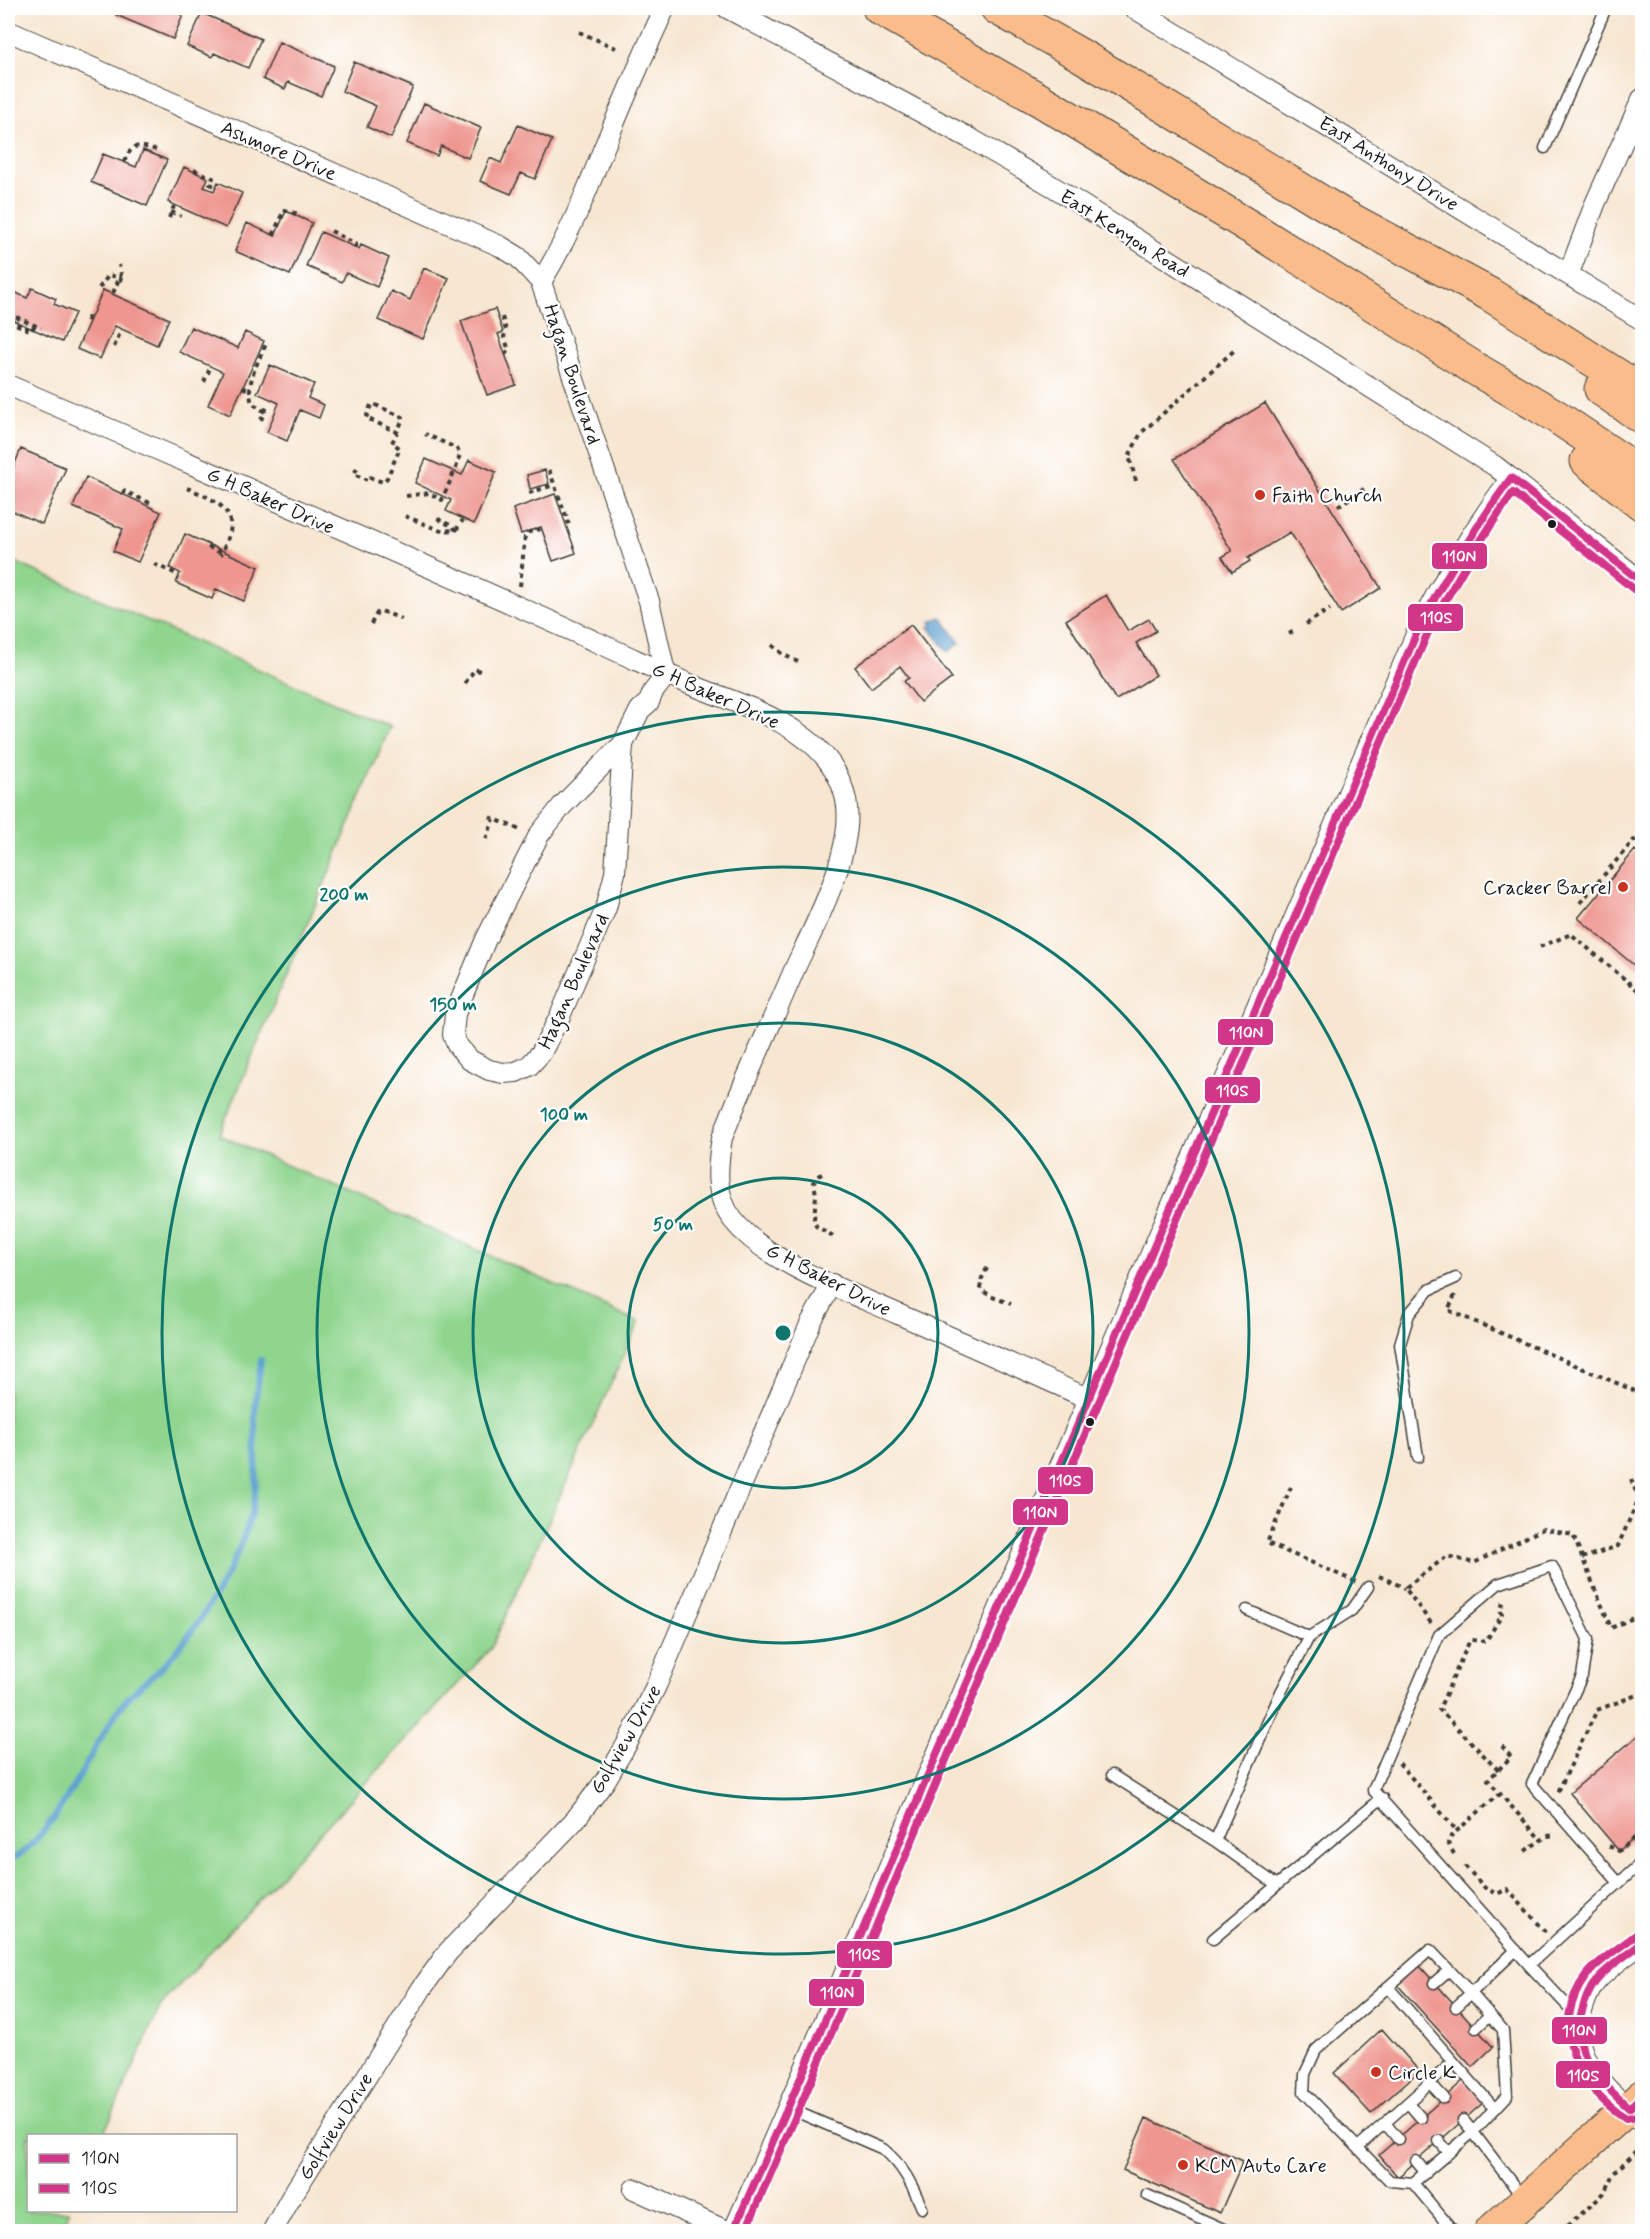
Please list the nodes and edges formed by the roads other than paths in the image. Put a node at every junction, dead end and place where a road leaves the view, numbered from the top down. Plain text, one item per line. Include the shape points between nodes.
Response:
1 (665, 8) edge
2 (727, 8) edge
3 (879, 8) edge
4 (997, 8) edge
5 (1134, 8) edge
6 (1606, 8) edge
7 (8, 31) edge
8 (1642, 99) edge
9 (1545, 148) dead end
10 (1346, 216) junction
11 (1569, 273) junction
12 (541, 282) junction
13 (1642, 320) edge
14 (1474, 368) junction
15 (8, 385) edge
16 (1642, 391) edge
17 (1642, 417) edge
18 (1642, 474) edge
19 (1511, 478) junction
20 (1642, 504) edge
21 (1642, 582) edge
22 (667, 674) junction
23 (623, 744) junction
24 (1456, 1278) dead end
25 (832, 1284) junction
26 (1089, 1399) junction
27 (1418, 1457) dead end
28 (1368, 1587) road end
29 (1247, 1610) dead end
30 (1309, 1637) junction
31 (1112, 1775) dead end
32 (1382, 1798) junction
33 (1215, 1841) junction
34 (1642, 1862) edge
35 (1619, 1883) junction
36 (1277, 1885) junction
37 (1213, 1939) dead end
38 (1642, 1943) edge
39 (1516, 1950) junction
40 (1529, 1965) junction
41 (1449, 1970) junction
42 (1434, 1983) dead end
43 (1388, 1987) junction
44 (1471, 1993) junction
45 (1456, 2007) dead end
46 (1490, 2015) junction
47 (1579, 2018) junction
48 (1476, 2028) dead end
49 (1451, 2054) junction
50 (1430, 2083) junction
51 (1444, 2098) dead end
52 (1408, 2103) junction
53 (788, 2108) junction
54 (1638, 2108) edge
55 (1495, 2109) junction
56 (1421, 2118) dead end
57 (1463, 2120) dead end
58 (1385, 2123) junction
59 (1473, 2132) junction
60 (1398, 2139) dead end
61 (1439, 2141) dead end
62 (1358, 2147) junction
63 (1449, 2152) junction
64 (1416, 2161) dead end
65 (1426, 2173) junction
66 (1413, 2183) junction
67 (634, 2189) dead end
68 (1147, 2195) dead end
69 (1525, 2201) junction
70 (922, 2208) dead end
71 (272, 2232) edge
72 (731, 2232) edge
73 (1230, 2232) edge
74 (1454, 2232) edge
75 (1490, 2232) edge

1 - 12 street, Hagan Boulevard via 575,219
2 - 19 street, East Kenyon Road via 1052,186
3 - 14 highway via 1250,227
4 - 10 highway
5 - 11 street, East Anthony Drive
6 - 9 lane
7 - 12 street, Ashmore Drive via 500,246 518,256
8 - 11 street
10 - 16 highway via 1489,294
10 - 17 highway via 1421,271
11 - 13 street, East Anthony Drive
12 - 22 street, Hagan Boulevard via 649,601
14 - 18 highway
14 - 20 highway
15 - 22 street, G H Baker Drive
19 - 21 street, East Kenyon Road
19 - 26 street via 1448,571 1420,625
22 - 23 street, Hagan Boulevard via 640,710
22 - 25 street, G H Baker Drive via 763,713 796,731 833,765 847,803 844,848 730,1117 722,1138 717,1178 732,1219 748,1237
23 - 23 street, Hagan Boulevard via 562,806 537,839 486,939 455,1014 453,1035 457,1045 470,1060 489,1070 516,1072 529,1066 541,1053 606,908 615,873
24 - 27 lane via 1429,1290 1409,1314 1400,1344
25 - 26 street, G H Baker Drive
25 - 71 street, Golfview Drive via 811,1322 656,1686 628,1742 575,1820 448,1952
26 - 53 street
28 - 30 lane via 1352,1610
29 - 30 lane
30 - 33 lane
31 - 33 lane
32 - 35 lane via 1373,1790 1439,1635 1498,1584 1552,1566 1588,1639 1582,1676 1532,1784
32 - 36 lane
32 - 39 lane
33 - 36 lane
34 - 35 lane
35 - 40 lane
36 - 37 lane
38 - 47 street via 1598,1979 1587,1994
39 - 40 lane
39 - 44 lane
40 - 47 lane
41 - 42 lane
41 - 43 lane via 1430,1950
41 - 44 lane
43 - 49 lane
43 - 62 lane via 1316,2050 1305,2074 1304,2092
44 - 45 lane
44 - 46 lane
46 - 48 lane
46 - 55 lane via 1503,2030 1507,2096
47 - 54 street via 1579,2037 1587,2064 1604,2086
49 - 50 lane
49 - 55 lane
50 - 51 lane
50 - 52 lane
52 - 56 lane
52 - 58 lane
53 - 70 lane via 883,2149 906,2174
53 - 72 street
54 - 69 main road
55 - 59 lane
57 - 59 lane
58 - 60 lane
58 - 62 lane
59 - 63 lane
59 - 69 lane
61 - 63 lane
62 - 66 lane via 1390,2181
63 - 65 lane
64 - 65 lane
65 - 66 lane
66 - 74 lane
67 - 72 street
68 - 73 lane
69 - 75 main road

